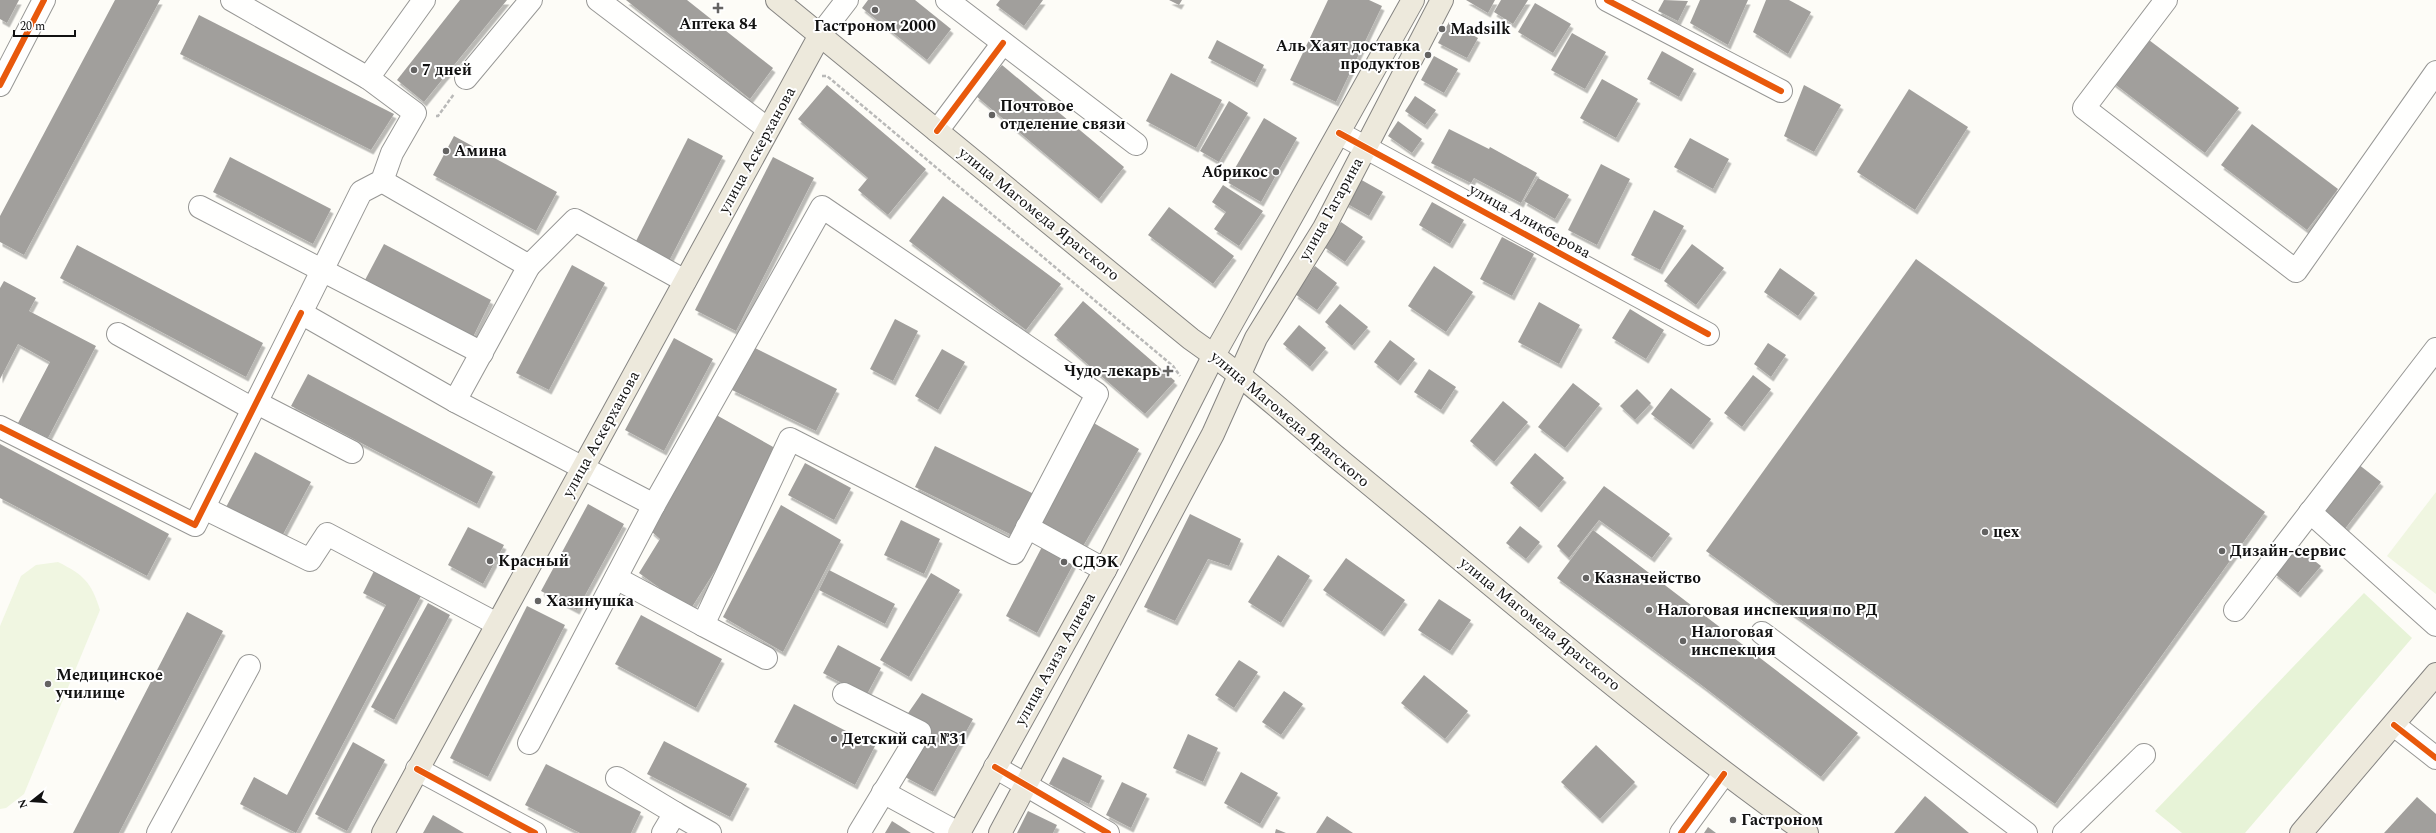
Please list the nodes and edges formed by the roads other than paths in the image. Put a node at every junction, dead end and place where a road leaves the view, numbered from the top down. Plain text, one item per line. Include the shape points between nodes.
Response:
1 (44, 0) edge
2 (232, 0) edge
3 (424, 0) edge
4 (531, 0) edge
5 (598, 0) edge
6 (777, 0) edge
7 (847, 0) edge
8 (947, 0) edge
9 (1412, 0) edge
10 (1442, 0) edge
11 (1607, 0) edge
12 (2166, 0) edge
13 (820, 35) junction
14 (1003, 42) junction
15 (2436, 72) edge
16 (368, 78) junction
17 (466, 78) road end
18 (0, 85) edge
19 (1781, 91) dead end
20 (768, 129) junction
21 (937, 131) junction
22 (1339, 133) junction
23 (1136, 144) dead end
24 (1366, 146) junction
25 (382, 181) junction
26 (200, 207) dead end
27 (529, 266) junction
28 (323, 270) junction
29 (685, 281) junction
30 (301, 313) junction
31 (118, 334) dead end
32 (1708, 334) dead end
33 (2436, 349) edge
34 (482, 353) junction
35 (1214, 355) junction
36 (1240, 374) junction
37 (455, 401) junction
38 (255, 406) junction
39 (0, 427) edge
40 (352, 452) dead end
41 (582, 469) junction
42 (654, 505) junction
43 (204, 508) junction
44 (2310, 512) junction
45 (1027, 527) junction
46 (1104, 570) junction
47 (616, 578) junction
48 (2235, 610) dead end
49 (497, 624) junction
50 (703, 625) junction
51 (2436, 625) edge
52 (1762, 633) dead end
53 (766, 658) dead end
54 (249, 666) dead end
55 (2436, 674) edge
56 (2436, 678) edge
57 (844, 694) dead end
58 (2394, 725) junction
59 (529, 743) dead end
60 (2144, 756) dead end
61 (2436, 758) edge
62 (995, 767) junction
63 (417, 769) junction
64 (1724, 774) junction
65 (617, 778) dead end
66 (1026, 784) junction
67 (884, 792) junction
68 (674, 813) junction
69 (158, 833) edge
70 (382, 833) edge
71 (535, 833) edge
72 (663, 833) edge
73 (710, 833) edge
74 (859, 833) edge
75 (958, 833) edge
76 (1000, 833) edge
77 (1108, 833) edge
78 (1681, 833) edge
79 (1806, 833) edge
80 (2026, 833) edge
81 (2064, 833) edge
82 (2300, 833) edge
83 (2304, 833) edge

1 - 18 street
2 - 16 street
3 - 16 street
4 - 17 street
5 - 20 street
6 - 13 main road, улица Магомеда Ярагского
7 - 13 street
8 - 14 street
9 - 22 main road, улица Гагарина
10 - 24 main road, улица Гагарина
11 - 19 street
12 - 15 street via 2084,108 2296,271
13 - 20 main road, улица Аскерханова
13 - 21 main road, улица Магомеда Ярагского
14 - 21 street
14 - 23 street
16 - 25 street via 415,113 392,153
20 - 29 main road, улица Аскерханова
21 - 35 main road, улица Магомеда Ярагского via 1191,339
22 - 24 street, улица Аликберова
22 - 35 main road, улица Гагарина
24 - 32 street, улица Аликберова
24 - 36 main road, улица Гагарина via 1324,228 1256,338
25 - 27 street
25 - 28 street via 361,192
26 - 28 street
27 - 29 street via 575,220
27 - 34 street
28 - 30 street
28 - 34 street
29 - 41 main road, улица Аскерханова
30 - 37 street
30 - 38 street
31 - 38 street
33 - 44 street
34 - 37 street
35 - 36 main road, улица Магомеда Ярагского
35 - 46 main road, улица Азиза Алиева
36 - 64 main road, улица Магомеда Ярагского via 1325,448
36 - 66 main road, улица Азиза Алиева via 1213,434
37 - 41 street
38 - 40 street
38 - 43 street
39 - 43 street via 195,525
41 - 42 street
41 - 49 main road, улица Аскерханова
42 - 45 street via 822,207 1097,394
42 - 47 street
43 - 49 street via 310,560 327,534
44 - 48 street
44 - 51 street
45 - 46 street
45 - 50 street via 1014,553 790,439
46 - 62 main road, улица Азиза Алиева
47 - 50 street
47 - 59 street
49 - 63 main road, улица Аскерханова
50 - 53 street
52 - 80 street
54 - 69 street
55 - 58 main road
56 - 58 main road
57 - 67 street via 920,732
58 - 61 street
58 - 82 main road
58 - 83 main road
60 - 81 street
62 - 66 street
62 - 75 main road, улица Азиза Алиева
63 - 70 main road, улица Аскерханова
63 - 71 street
64 - 78 street
64 - 79 main road, улица Магомеда Ярагского
65 - 68 street
66 - 76 main road, улица Азиза Алиева
66 - 77 street
67 - 74 street
67 - 75 street
68 - 72 street
68 - 73 street

